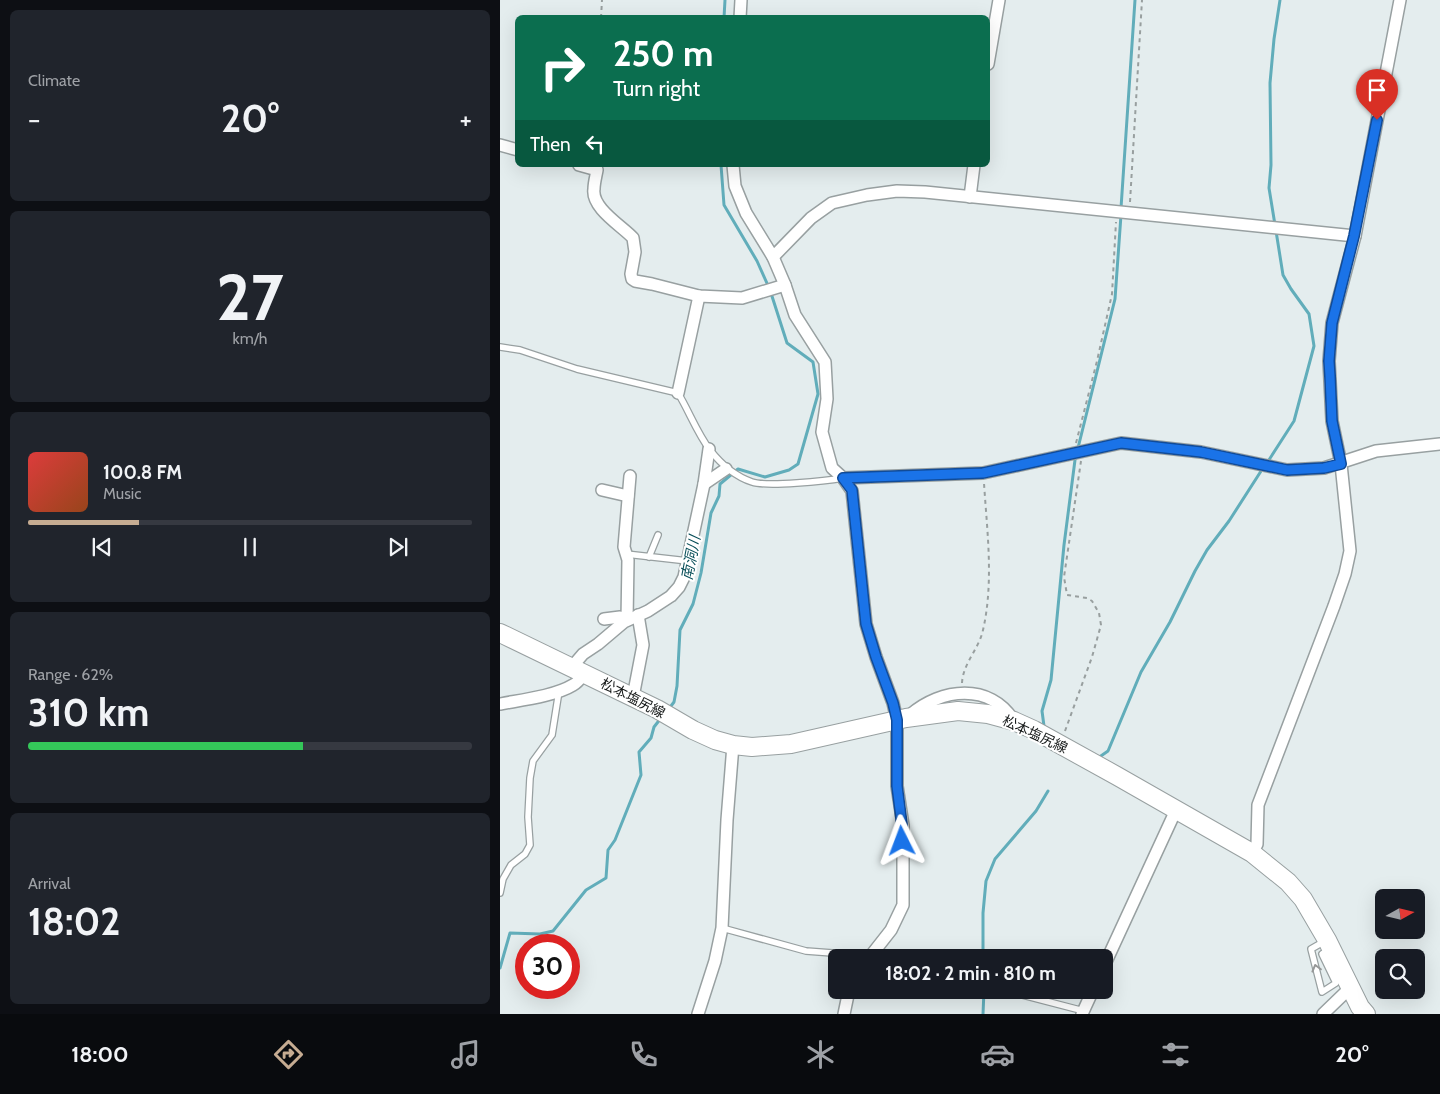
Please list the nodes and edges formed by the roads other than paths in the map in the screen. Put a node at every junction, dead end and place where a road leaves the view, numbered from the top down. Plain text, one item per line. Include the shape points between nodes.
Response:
1 (741, 0) edge
2 (999, 0) edge
3 (1400, 0) edge
4 (740, 15) edge
5 (990, 52) edge
6 (500, 145) edge
7 (515, 149) edge
8 (586, 167) edge
9 (734, 167) edge
10 (974, 167) edge
11 (970, 197) junction
12 (1354, 236) junction
13 (773, 257) junction
14 (785, 285) junction
15 (699, 296) junction
16 (500, 347) edge
17 (678, 393) junction
18 (1440, 444) edge
19 (709, 449) junction
20 (1341, 464) junction
21 (726, 469) junction
22 (630, 476) dead end
23 (843, 478) junction
24 (704, 484) junction
25 (602, 490) dead end
26 (628, 496) junction
27 (658, 535) dead end
28 (626, 554) junction
29 (650, 557) junction
30 (688, 561) junction
31 (638, 615) junction
32 (604, 619) dead end
33 (627, 620) junction
34 (500, 633) edge
35 (578, 671) junction
36 (559, 691) junction
37 (633, 697) junction
38 (500, 704) edge
39 (902, 719) junction
40 (1014, 721) junction
41 (734, 745) junction
42 (1176, 810) junction
43 (1252, 853) junction
44 (500, 893) edge
45 (722, 928) junction
46 (1329, 944) junction
47 (877, 949) edge
48 (1112, 949) edge
49 (828, 953) edge
50 (1350, 988) junction
51 (847, 999) edge
52 (1036, 999) edge
53 (1089, 999) edge
54 (1083, 1012) edge
55 (698, 1014) edge
56 (844, 1014) edge
57 (1323, 1014) edge
58 (1366, 1014) edge

1 - 4 street
2 - 5 street
3 - 12 street
6 - 7 street
8 - 15 street via 597,170 593,191 602,211 634,238 632,279
9 - 13 street via 735,186 746,213
10 - 11 street
11 - 12 street
11 - 13 street via 897,191 832,203 811,218
12 - 20 street via 1332,323 1329,361 1332,421
13 - 14 street
14 - 15 street via 742,298
14 - 23 street via 795,315 825,362 828,399 822,432 832,468
15 - 17 street
16 - 17 lane
17 - 19 lane
18 - 20 street via 1376,452
19 - 21 lane
19 - 24 street
20 - 23 street via 1287,470 1201,452 1121,443 983,473
20 - 43 street via 1350,551 1348,562 1258,805 1257,844
21 - 23 lane via 753,483 765,484
21 - 24 street
22 - 26 street
23 - 39 street via 852,490 866,624 893,703
24 - 30 street
25 - 26 street
26 - 28 street
27 - 29 lane
28 - 29 lane
28 - 33 street
29 - 30 lane
30 - 31 street via 684,578 671,596
31 - 33 street
31 - 37 street via 643,645
32 - 33 street via 620,616
33 - 35 street via 583,654
34 - 35 main road, 松本塩尻線
35 - 36 street via 574,685
35 - 37 main road, 松本塩尻線
36 - 38 street
36 - 44 lane via 552,735 533,761 528,817 530,845 511,866 503,879
37 - 41 main road, 松本塩尻線 via 693,730
39 - 40 main road, 松本塩尻線 via 958,711
39 - 40 street via 939,697 962,693 976,694 996,702
39 - 41 main road, 松本塩尻線 via 791,744
39 - 47 street via 897,786 902,825 903,905
40 - 42 main road, 松本塩尻線
41 - 45 street
42 - 43 main road, 松本塩尻線
42 - 48 street
43 - 46 main road, 松本塩尻線 via 1298,893
45 - 49 lane via 806,951
45 - 55 street
46 -> 46 lane via 1322,954 1336,983 1322,992 1311,949
46 - 50 main road, 松本塩尻線
50 - 57 street
50 - 58 main road, 松本塩尻線
51 - 56 street
52 - 54 lane
53 - 54 street

